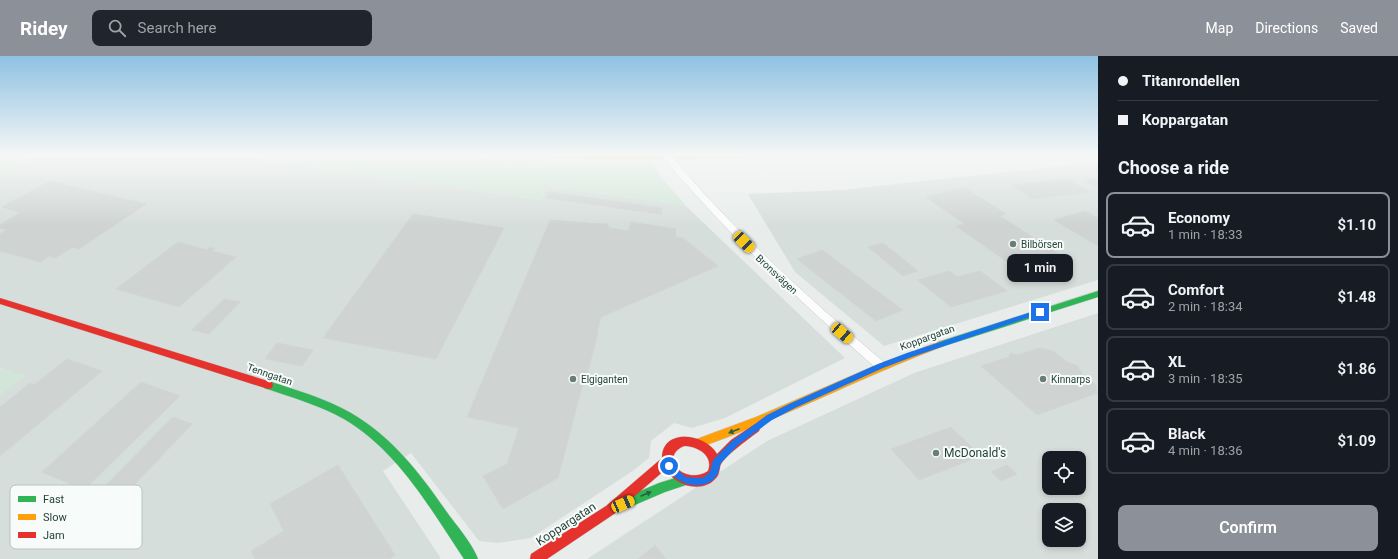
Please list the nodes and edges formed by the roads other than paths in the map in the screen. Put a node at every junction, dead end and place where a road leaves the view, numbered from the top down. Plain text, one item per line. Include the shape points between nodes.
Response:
1 (686, 178) edge
2 (1098, 294) edge
3 (0, 301) edge
4 (881, 366) junction
5 (770, 417) junction
6 (698, 442) junction
7 (667, 461) junction
8 (716, 462) junction
9 (685, 480) junction
10 (610, 510) junction
11 (472, 559) edge
12 (536, 559) edge

1 - 4 street, Bronsvägen, bridge via 760,258
2 - 4 main road, Koppargatan via 958,338
3 - 11 main road, Tenngatan via 240,375 327,406 351,419 387,445 419,484
4 - 5 main road, Koppargatan
5 -> 6 main road, Koppargatan
5 - 8 main road, Koppargatan via 735,443
6 - 7 main road via 677,443 669,451
6 - 8 main road via 710,450
7 - 9 main road via 673,472
7 - 10 main road, Koppargatan
8 - 9 main road via 713,475 707,479 700,482
10 -> 9 main road, Koppargatan via 662,487
10 - 12 main road, Koppargatan

